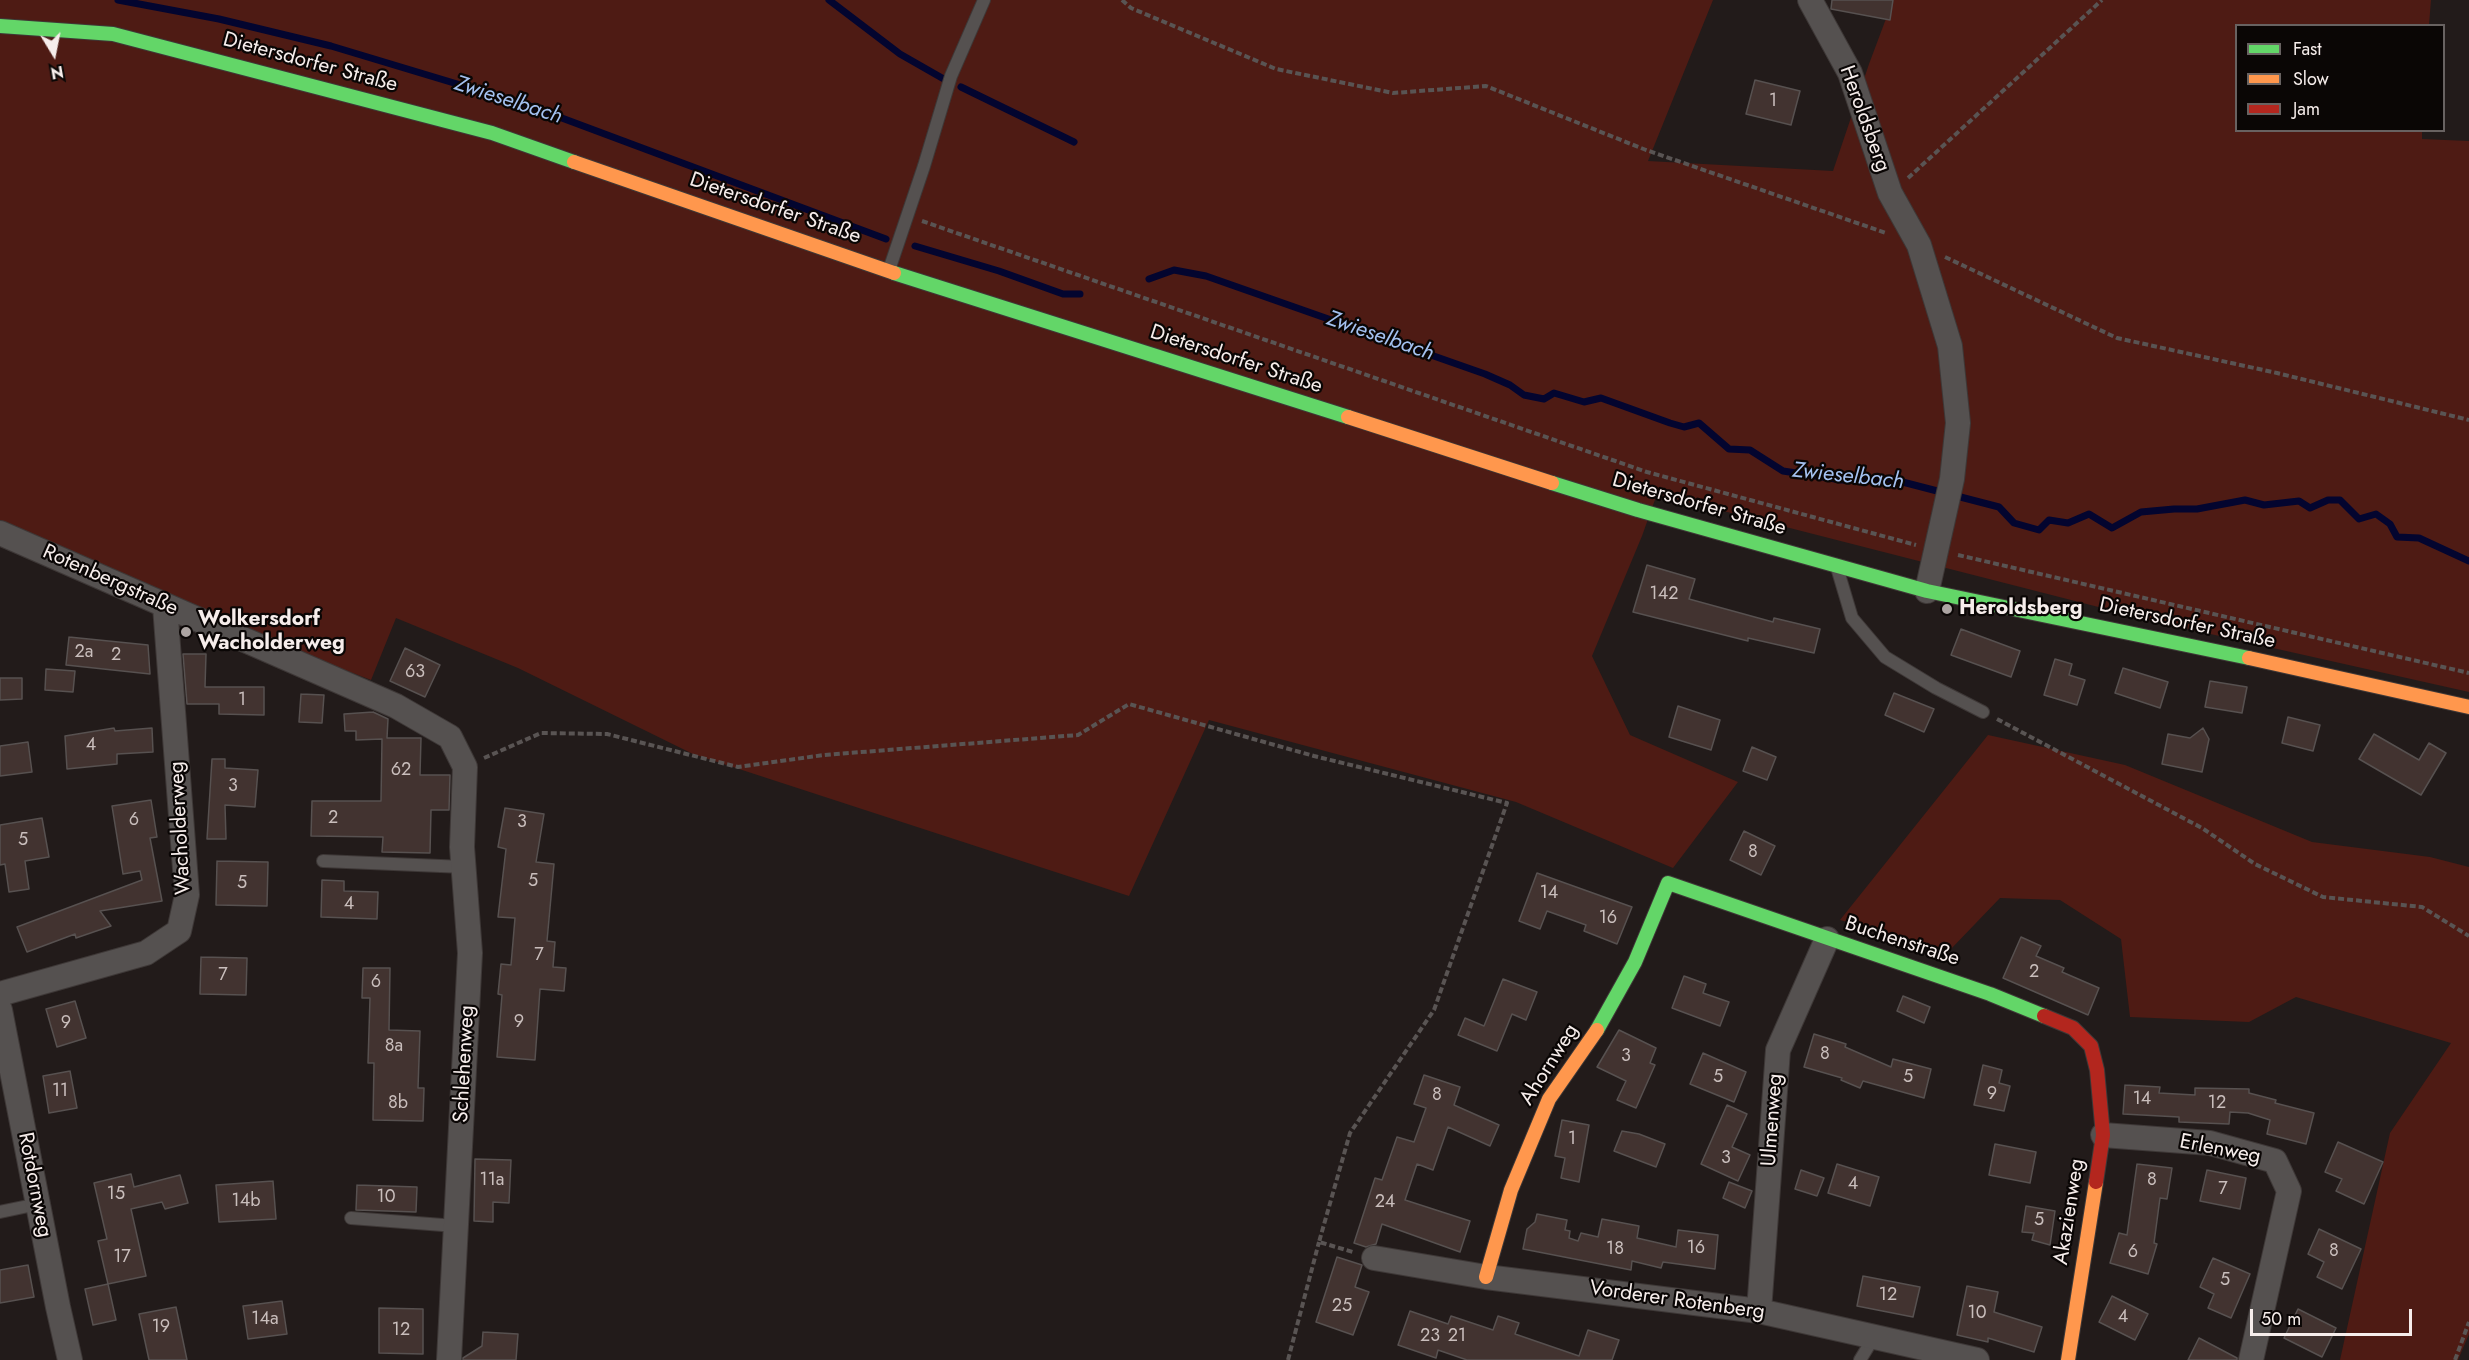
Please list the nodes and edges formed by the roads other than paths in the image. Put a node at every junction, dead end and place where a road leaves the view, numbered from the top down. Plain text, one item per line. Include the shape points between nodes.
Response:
1 (984, 0) edge
2 (1810, 0) edge
3 (0, 26) edge
4 (889, 271) junction
5 (0, 533) edge
6 (1837, 567) junction
7 (1927, 591) junction
8 (165, 606) junction
9 (2469, 707) edge
10 (1983, 712) road end
11 (465, 767) joint
12 (322, 861) dead end
13 (464, 867) junction
14 (1668, 883) joint
15 (1827, 939) junction
16 (0, 994) edge
17 (0, 1010) edge
18 (2097, 1070) joint
19 (2103, 1135) junction
20 (38, 1204) junction
21 (0, 1212) edge
22 (351, 1218) dead end
23 (456, 1226) junction
24 (1374, 1258) road end
25 (1486, 1277) junction
26 (1759, 1311) junction
27 (1874, 1337) junction
28 (70, 1360) edge
29 (449, 1360) edge
30 (1860, 1360) edge
31 (1977, 1360) edge
32 (2068, 1360) edge
33 (2251, 1360) edge

1 - 4 lane via 951,76
2 - 7 street, Heroldsberg via 1850,73 1890,193 1919,245 1950,346 1958,423 1952,478
3 - 4 street, Dietersdorfer Straße via 113,34 492,133
4 - 6 street, Dietersdorfer Straße via 1638,510
5 - 8 street, Rotenbergstraße
6 - 7 street, Dietersdorfer Straße
6 - 10 lane via 1852,618 1886,657
7 - 9 street, Dietersdorfer Straße
8 - 11 street, Rotenbergstraße via 396,706 450,737
8 - 16 street, Wacholderweg via 187,895 179,931 146,953
11 - 13 street, Schlehenweg
12 - 13 lane
13 - 23 street, Schlehenweg via 470,953
14 - 15 street, Buchenstraße
14 - 25 street, Ahornweg via 1630,972 1599,1027 1549,1099 1511,1190
15 - 18 street, Buchenstraße via 1990,994 2073,1028 2091,1046
15 - 26 street, Ulmenweg via 1778,1050
17 - 20 street, Rotdornweg
18 - 19 street, Akazienweg
19 - 32 street, Akazienweg
19 - 33 street, Erlenweg via 2210,1143 2275,1161 2289,1191
20 - 21 lane
20 - 28 street, Rotdornweg
22 - 23 lane
23 - 29 street, Schlehenweg
24 - 25 street, Vorderer Rotenberg
25 - 26 street, Vorderer Rotenberg
26 - 27 street, Vorderer Rotenberg
27 - 30 lane
27 - 31 street, Vorderer Rotenberg

